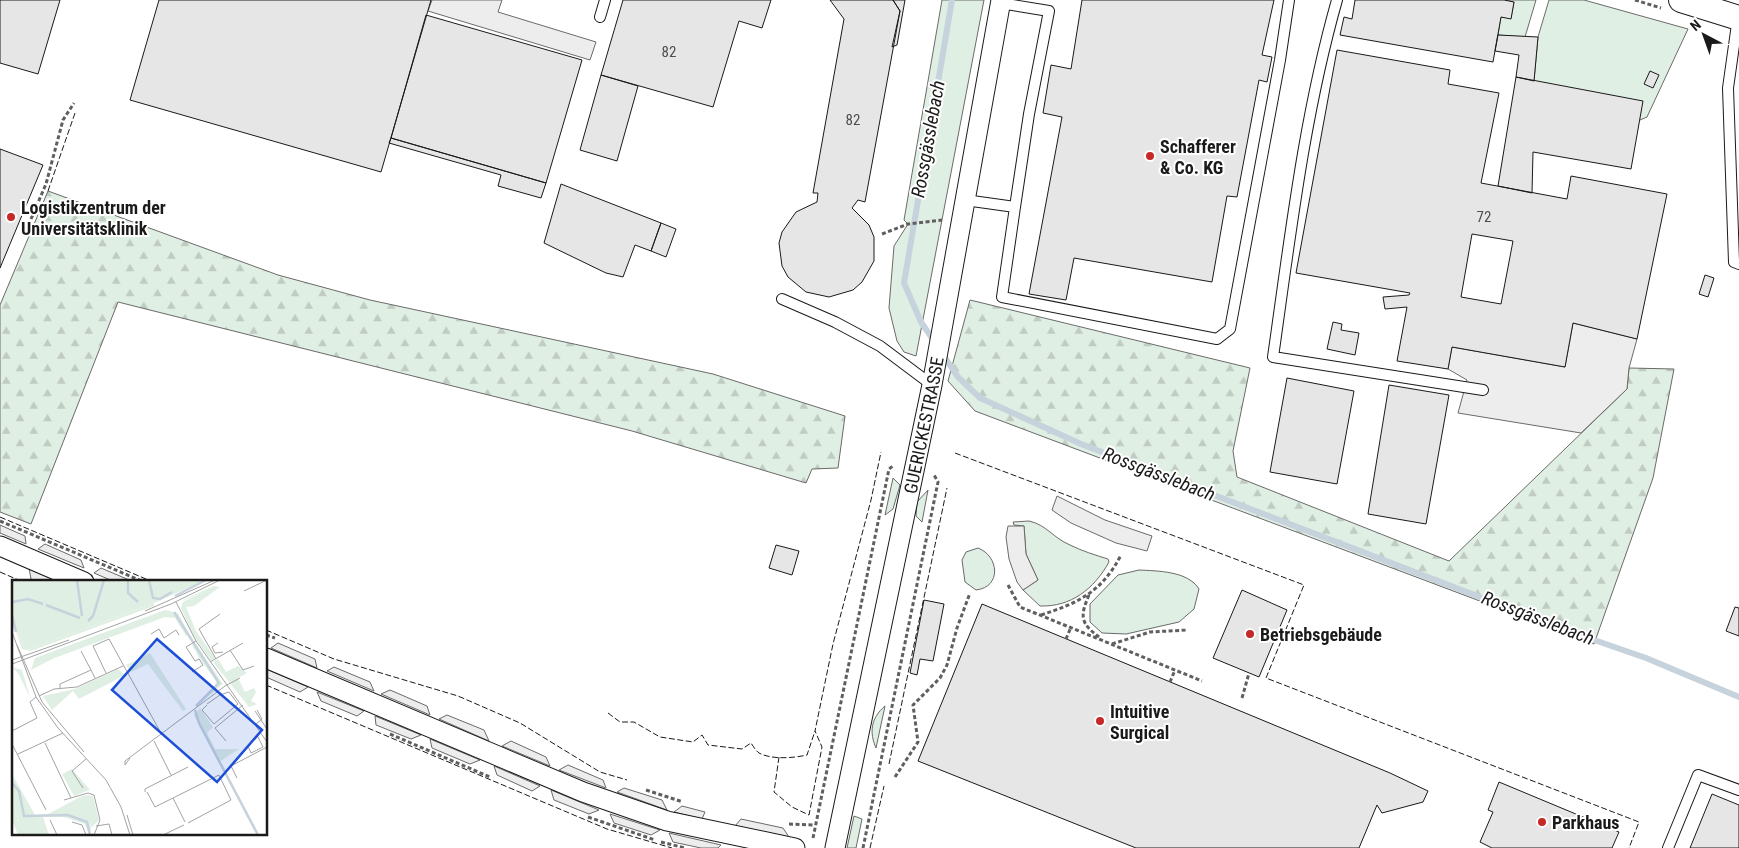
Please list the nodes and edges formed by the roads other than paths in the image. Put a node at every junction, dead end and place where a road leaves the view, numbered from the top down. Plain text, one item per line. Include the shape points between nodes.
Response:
1 (605, 0) edge
2 (1052, 0) edge
3 (1289, 0) edge
4 (1338, 0) edge
5 (1681, 0) edge
6 (1001, 1) edge
7 (1049, 11) junction
8 (600, 17) dead end
9 (1738, 17) edge
10 (1728, 88) junction
11 (1739, 92) edge
12 (965, 200) junction
13 (1015, 207) junction
14 (1739, 264) edge
15 (782, 299) dead end
16 (934, 376) junction
17 (1482, 390) dead end
18 (0, 546) edge
19 (79, 580) edge
20 (268, 659) edge
21 (1739, 790) edge
22 (804, 844) edge
23 (835, 848) edge
24 (1668, 848) edge

1 - 8 lane
2 - 7 lane
3 - 13 lane via 1230,329 1217,339 1002,297
4 - 17 lane via 1325,43 1293,215 1273,357
5 - 9 street
6 - 7 lane
6 - 12 street, GUERICKESTRASSE
7 - 13 lane
9 - 10 lane
10 - 11 lane
10 - 14 lane via 1734,262
12 - 13 lane
12 - 16 street, GUERICKESTRASSE
15 - 16 lane via 835,322
16 - 23 street, GUERICKESTRASSE
18 - 19 street
20 - 22 street via 583,792 667,821
21 - 24 lane via 1698,775

